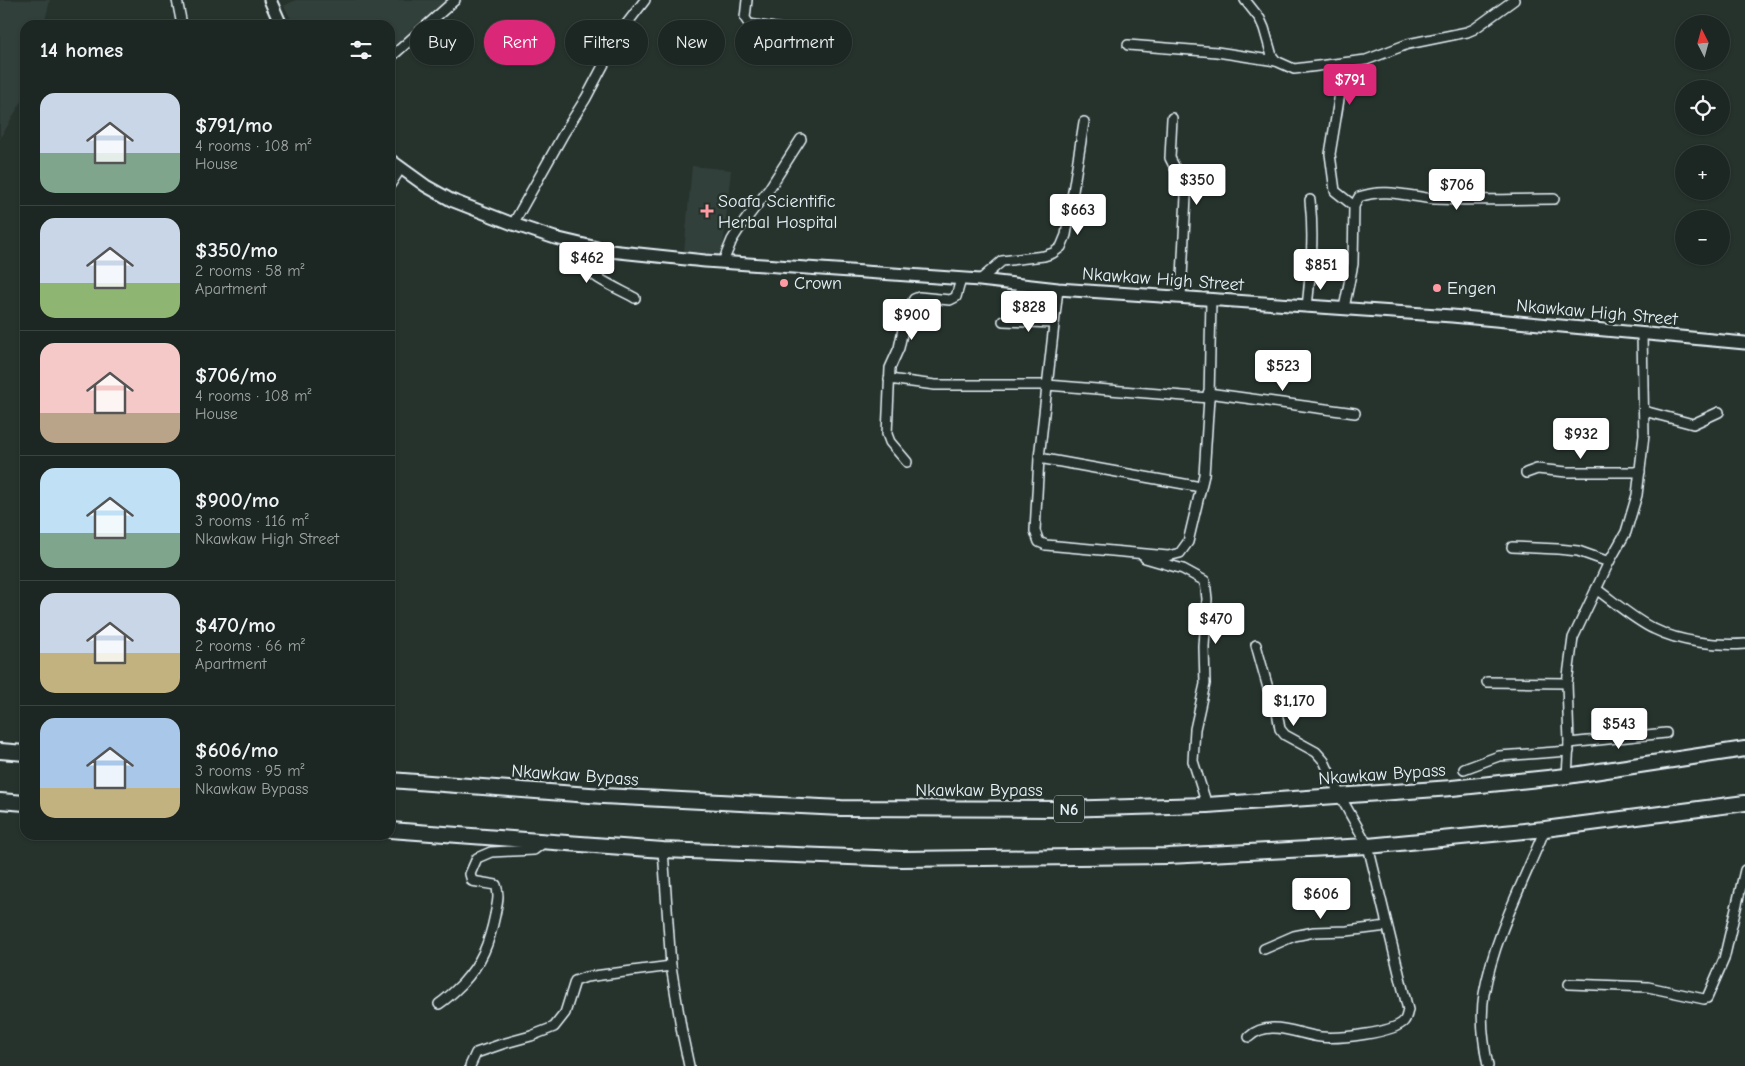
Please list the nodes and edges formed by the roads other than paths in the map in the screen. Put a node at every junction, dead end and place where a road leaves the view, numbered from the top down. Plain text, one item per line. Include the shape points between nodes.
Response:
1 (177, 0) edge
2 (270, 0) edge
3 (455, 0) edge
4 (645, 0) edge
5 (747, 0) edge
6 (1245, 0) edge
7 (1514, 0) edge
8 (181, 20) edge
9 (280, 20) edge
10 (746, 20) edge
11 (1128, 45) dead end
12 (395, 54) edge
13 (1276, 61) junction
14 (1345, 63) junction
15 (1172, 118) dead end
16 (1084, 122) dead end
17 (801, 139) dead end
18 (395, 164) edge
19 (400, 168) junction
20 (395, 176) edge
21 (1554, 199) dead end
22 (1310, 200) dead end
23 (1354, 206) junction
24 (513, 224) junction
25 (578, 244) junction
26 (723, 262) junction
27 (961, 279) junction
28 (980, 280) junction
29 (1058, 289) junction
30 (1182, 297) junction
31 (635, 298) dead end
32 (1211, 300) junction
33 (1307, 307) junction
34 (1344, 308) junction
35 (1002, 321) dead end
36 (1054, 323) junction
37 (1642, 334) junction
38 (1745, 343) edge
39 (890, 379) junction
40 (1047, 385) junction
41 (1208, 396) junction
42 (1644, 411) junction
43 (1719, 412) dead end
44 (1355, 413) dead end
45 (1039, 458) junction
46 (907, 462) dead end
47 (1640, 472) junction
48 (1526, 473) dead end
49 (1201, 488) junction
50 (1512, 547) dead end
51 (1130, 554) junction
52 (1609, 562) junction
53 (1596, 589) junction
54 (1745, 644) edge
55 (1256, 645) dead end
56 (1487, 682) dead end
57 (1567, 683) junction
58 (1666, 733) dead end
59 (1569, 747) junction
60 (1745, 749) edge
61 (0, 751) edge
62 (20, 753) edge
63 (1464, 769) dead end
64 (1567, 776) junction
65 (395, 780) edge
66 (1340, 796) junction
67 (0, 801) edge
68 (20, 803) edge
69 (1745, 803) edge
70 (1207, 806) junction
71 (1545, 829) junction
72 (395, 830) edge
73 (546, 841) junction
74 (1368, 846) junction
75 (663, 850) junction
76 (1745, 870) edge
77 (1388, 926) junction
78 (1264, 949) dead end
79 (671, 966) junction
80 (1569, 984) dead end
81 (439, 1004) dead end
82 (1250, 1037) dead end
83 (470, 1066) edge
84 (689, 1066) edge
85 (1488, 1066) edge

1 - 8 street
2 - 9 main road
3 - 12 street
4 - 24 street via 622,30
5 - 10 street
6 - 13 street via 1260,19
7 - 14 street via 1474,29
11 - 13 street via 1217,52
13 - 14 street via 1294,69
14 - 23 street via 1330,154 1334,191
15 - 30 street via 1170,158 1186,196
16 - 28 street via 1066,235 1061,247 1044,256 1002,261
17 - 26 street via 732,240
18 - 19 main road, Nkawkaw High Street
19 - 20 street
19 - 24 main road, Nkawkaw High Street via 451,200
21 - 23 street via 1433,199 1383,193 1359,197
22 - 33 street via 1311,273
23 - 34 street via 1353,264
24 - 25 main road, Nkawkaw High Street
25 - 26 main road, Nkawkaw High Street via 610,251
25 - 31 street via 582,265 589,272
26 - 27 main road, Nkawkaw High Street
27 - 28 main road, Nkawkaw High Street
27 - 39 street via 956,297 950,300 914,298 890,368
28 - 29 main road, Nkawkaw High Street
29 - 30 main road, Nkawkaw High Street
29 - 36 street
30 - 32 main road, Nkawkaw High Street
32 - 33 main road, Nkawkaw High Street
32 - 41 street
33 - 34 main road, Nkawkaw High Street
34 - 37 main road, Nkawkaw High Street
35 - 36 street
36 - 40 street
37 - 38 main road, Nkawkaw High Street
37 - 42 street
39 - 40 street via 935,385
39 - 46 street via 888,437
40 - 41 street
40 - 45 street
41 - 44 street
41 - 49 street
42 - 43 street via 1693,424
42 - 47 street
45 - 49 street
45 - 51 street via 1035,531 1038,542
47 - 48 street via 1537,469
47 - 52 street via 1628,526
49 - 51 street via 1188,542 1180,553 1168,556
50 - 52 street via 1578,551
51 - 70 street via 1182,570 1205,581 1208,600 1205,684 1195,730 1193,761
52 - 53 street
53 - 54 street via 1652,629 1672,636 1727,645
53 - 57 street via 1573,638
55 - 66 street via 1280,729 1316,752 1324,761
56 - 57 street
57 - 59 street
58 - 59 street
59 - 63 street via 1499,756
59 - 64 street
60 - 64 highway, Nkawkaw Bypass / N6
61 - 62 highway
64 - 66 highway, Nkawkaw Bypass / N6
65 - 70 highway, Nkawkaw Bypass / N6 via 603,796 841,808
66 - 70 highway, Nkawkaw Bypass / N6
66 - 74 street
67 - 68 highway
69 - 71 highway
71 - 74 highway
71 - 85 street via 1490,968 1482,1027
72 - 73 highway
73 - 75 highway
73 - 81 street via 534,850 491,852 477,858 470,874 472,881 496,885 499,894 492,933 476,968 450,998
74 - 75 highway via 1168,856 902,860
74 - 77 street
75 - 79 street
76 - 80 street via 1724,959 1707,998 1648,986
77 - 78 street via 1314,932 1294,936
77 - 82 street via 1408,1010 1405,1021 1378,1032 1340,1036 1321,1037 1272,1028
79 - 83 street via 575,980 566,1013 554,1027 476,1053
79 - 84 street

